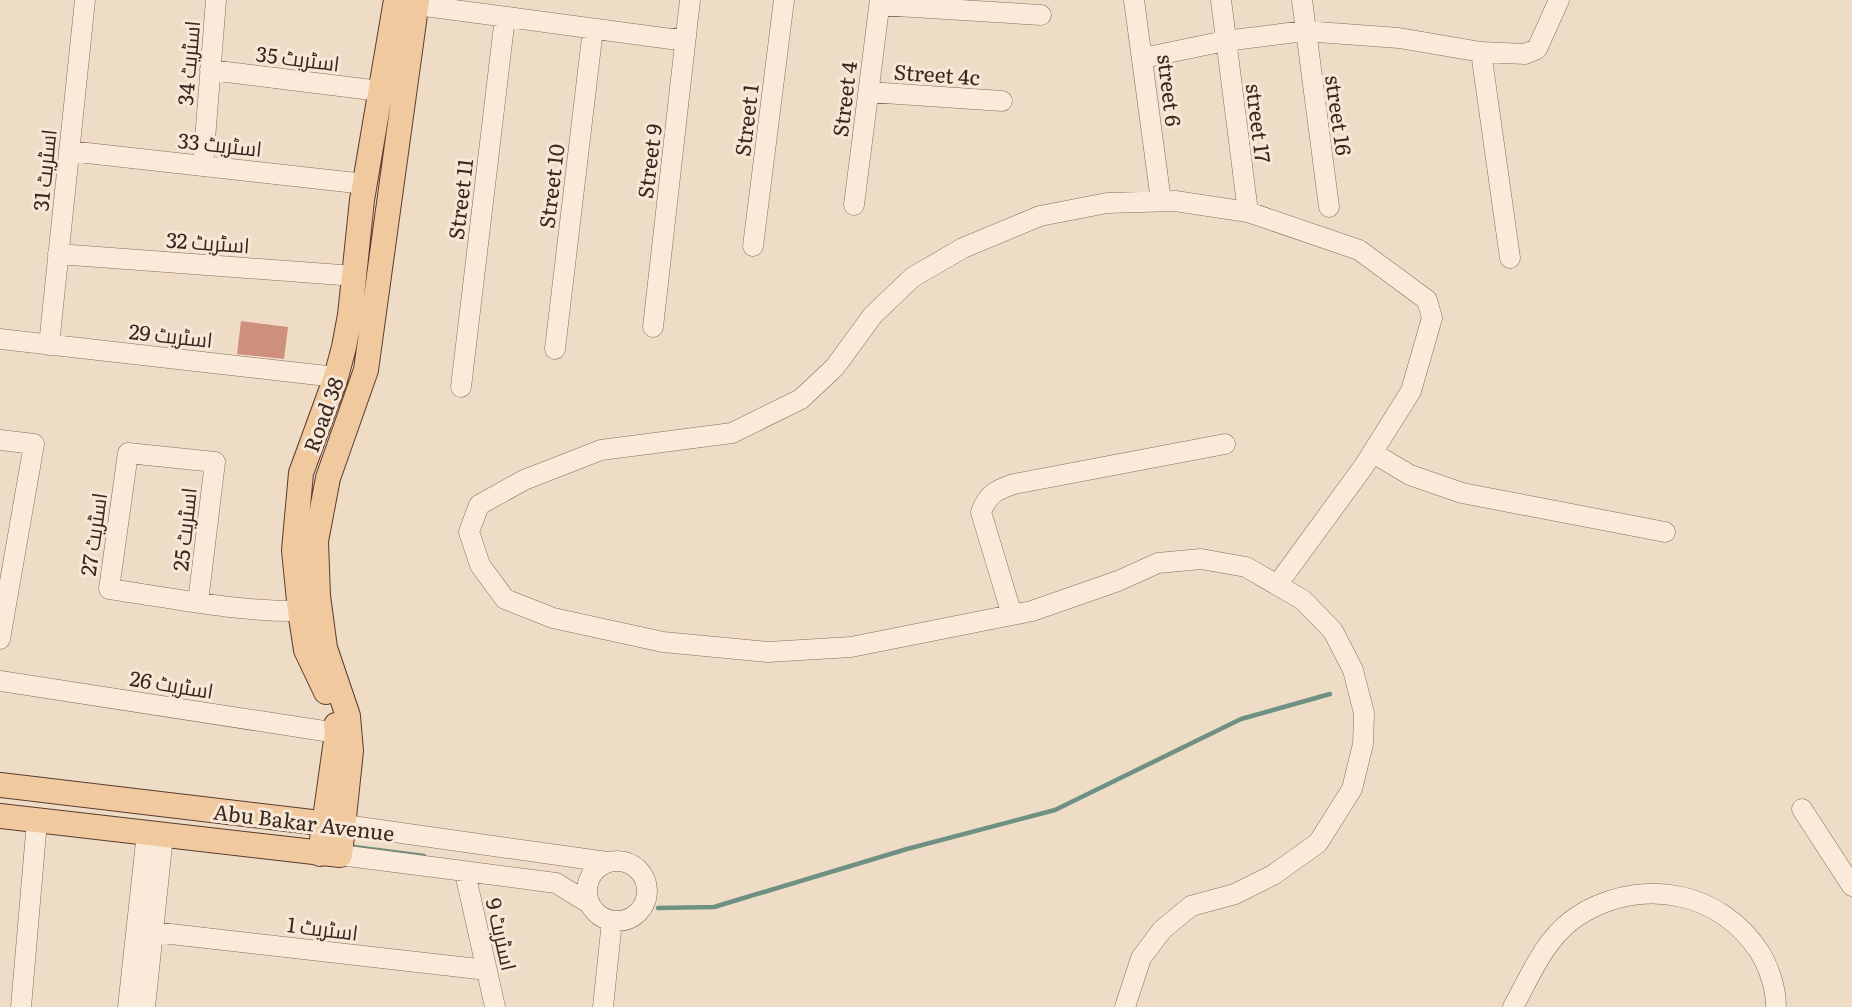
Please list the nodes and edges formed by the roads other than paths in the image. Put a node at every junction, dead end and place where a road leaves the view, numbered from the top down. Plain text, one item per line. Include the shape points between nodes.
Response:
1 (85, 0) edge
2 (216, 0) edge
3 (690, 0) edge
4 (784, 0) edge
5 (1134, 0) edge
6 (1221, 0) edge
7 (1302, 0) edge
8 (1559, 0) edge
9 (410, 2) edge
10 (880, 2) edge
11 (1041, 15) dead end
12 (506, 17) junction
13 (593, 29) junction
14 (1304, 31) junction
15 (686, 37) junction
16 (1226, 41) junction
17 (1481, 52) junction
18 (1143, 58) junction
19 (210, 70) junction
20 (380, 91) junction
21 (869, 92) junction
22 (1002, 101) dead end
23 (69, 151) junction
24 (203, 165) junction
25 (365, 184) junction
26 (1160, 193) junction
27 (854, 205) dead end
28 (1329, 207) dead end
29 (1248, 212) junction
30 (753, 246) dead end
31 (58, 255) junction
32 (1509, 258) dead end
33 (355, 276) junction
34 (653, 327) dead end
35 (0, 339) edge
36 (49, 345) junction
37 (555, 349) dead end
38 (336, 377) junction
39 (461, 387) dead end
40 (0, 440) edge
41 (1226, 444) dead end
42 (1372, 453) junction
43 (214, 462) joint
44 (1665, 532) dead end
45 (1277, 585) junction
46 (198, 602) junction
47 (300, 611) junction
48 (1012, 615) junction
49 (0, 639) edge
50 (0, 681) edge
51 (337, 732) junction
52 (0, 785) edge
53 (1802, 809) dead end
54 (0, 816) edge
55 (37, 821) junction
56 (334, 824) junction
57 (155, 834) junction
58 (330, 855) junction
59 (607, 862) junction
60 (465, 873) junction
61 (1852, 886) edge
62 (587, 902) junction
63 (612, 921) junction
64 (153, 932) junction
65 (487, 969) junction
66 (21, 1007) edge
67 (128, 1007) edge
68 (145, 1007) edge
69 (495, 1007) edge
70 (603, 1007) edge
71 (1125, 1007) edge
72 (1513, 1007) edge
73 (1776, 1007) edge

1 - 23 street, اسٹریٹ 31
2 - 19 street, اسٹریٹ 34
3 - 15 street, Street 9
4 - 30 street, Street 1
5 - 18 street, street 6
6 - 16 street, street 17
7 - 14 street, street 16
8 - 17 street via 1537,49 1525,54
9 - 12 street
9 - 20 main road, Road 38
9 - 56 main road, Road 38 via 366,370 328,478 316,541 325,648 348,716 351,751
10 - 11 street
10 - 21 street, Street 4
12 - 13 street
12 - 39 street, Street 11
13 - 15 street via 670,39
13 - 37 street, Street 10
14 - 16 street
14 - 17 street via 1399,38
14 - 28 street, street 16
15 - 34 street, Street 9
16 - 18 street
16 - 29 street, street 17
17 - 32 street
18 - 26 street, street 6
19 - 20 street, اسٹریٹ 35
19 - 24 street, اسٹریٹ 34
20 - 25 main road, Road 38
21 - 22 street, Street 4c
21 - 27 street, Street 4
23 - 24 street, اسٹریٹ 33
23 - 31 street, اسٹریٹ 31
24 - 25 street, اسٹریٹ 33
25 - 33 main road, Road 38
26 - 29 street
26 - 48 street via 1040,216 963,248 913,277 873,315 835,367 801,399 732,433 601,450 525,480 479,505 469,532 480,565 505,599 553,618 663,642 768,652 851,647
29 - 42 street via 1359,250 1427,300 1432,318 1411,391
31 - 33 street, اسٹریٹ 32
31 - 36 street, اسٹریٹ 31
33 - 38 main road, Road 38
35 - 36 street, اسٹریٹ 29
36 - 38 street, اسٹریٹ 29
38 - 47 main road, Road 38 via 301,473 294,550
40 - 49 street via 34,444
41 - 48 street via 995,490 981,512
42 - 44 street via 1410,475 1462,493
42 - 45 street
43 - 46 street, اسٹریٹ 25
43 - 46 street, اسٹریٹ 27 via 128,453 109,590
45 - 48 street via 1245,567 1201,560 1158,563 1118,581
45 - 71 street via 1303,600 1333,631 1353,670 1364,713 1363,744 1352,789 1318,843 1235,894 1191,906 1162,930 1141,958
46 - 47 street, اسٹریٹ 27 via 264,612
47 - 51 main road, Road 38 via 306,650 325,691
50 - 51 street, اسٹریٹ 26
51 - 56 main road, Road 38
52 - 56 main road, Abu Bakar Avenue
53 - 61 street
54 - 55 main road, Abu Bakar Avenue
55 - 57 main road, Abu Bakar Avenue
55 - 66 street
56 - 58 main road
56 - 59 street, Abu Bakar Avenue
57 - 58 main road, Abu Bakar Avenue
57 - 64 street
57 - 67 street
58 - 60 street, Abu Bakar Avenue
59 - 62 street via 588,881
59 - 63 street via 634,866 647,889 637,914
60 - 62 street, Abu Bakar Avenue via 556,883
60 - 65 street, اسٹریٹ 9
62 - 63 street via 601,918
63 - 70 street
64 - 65 street, اسٹریٹ 1
64 - 68 street
65 - 69 street, اسٹریٹ 9
72 - 73 street via 1538,956 1558,933 1584,912 1638,894 1707,903 1726,915 1750,939 1768,966

